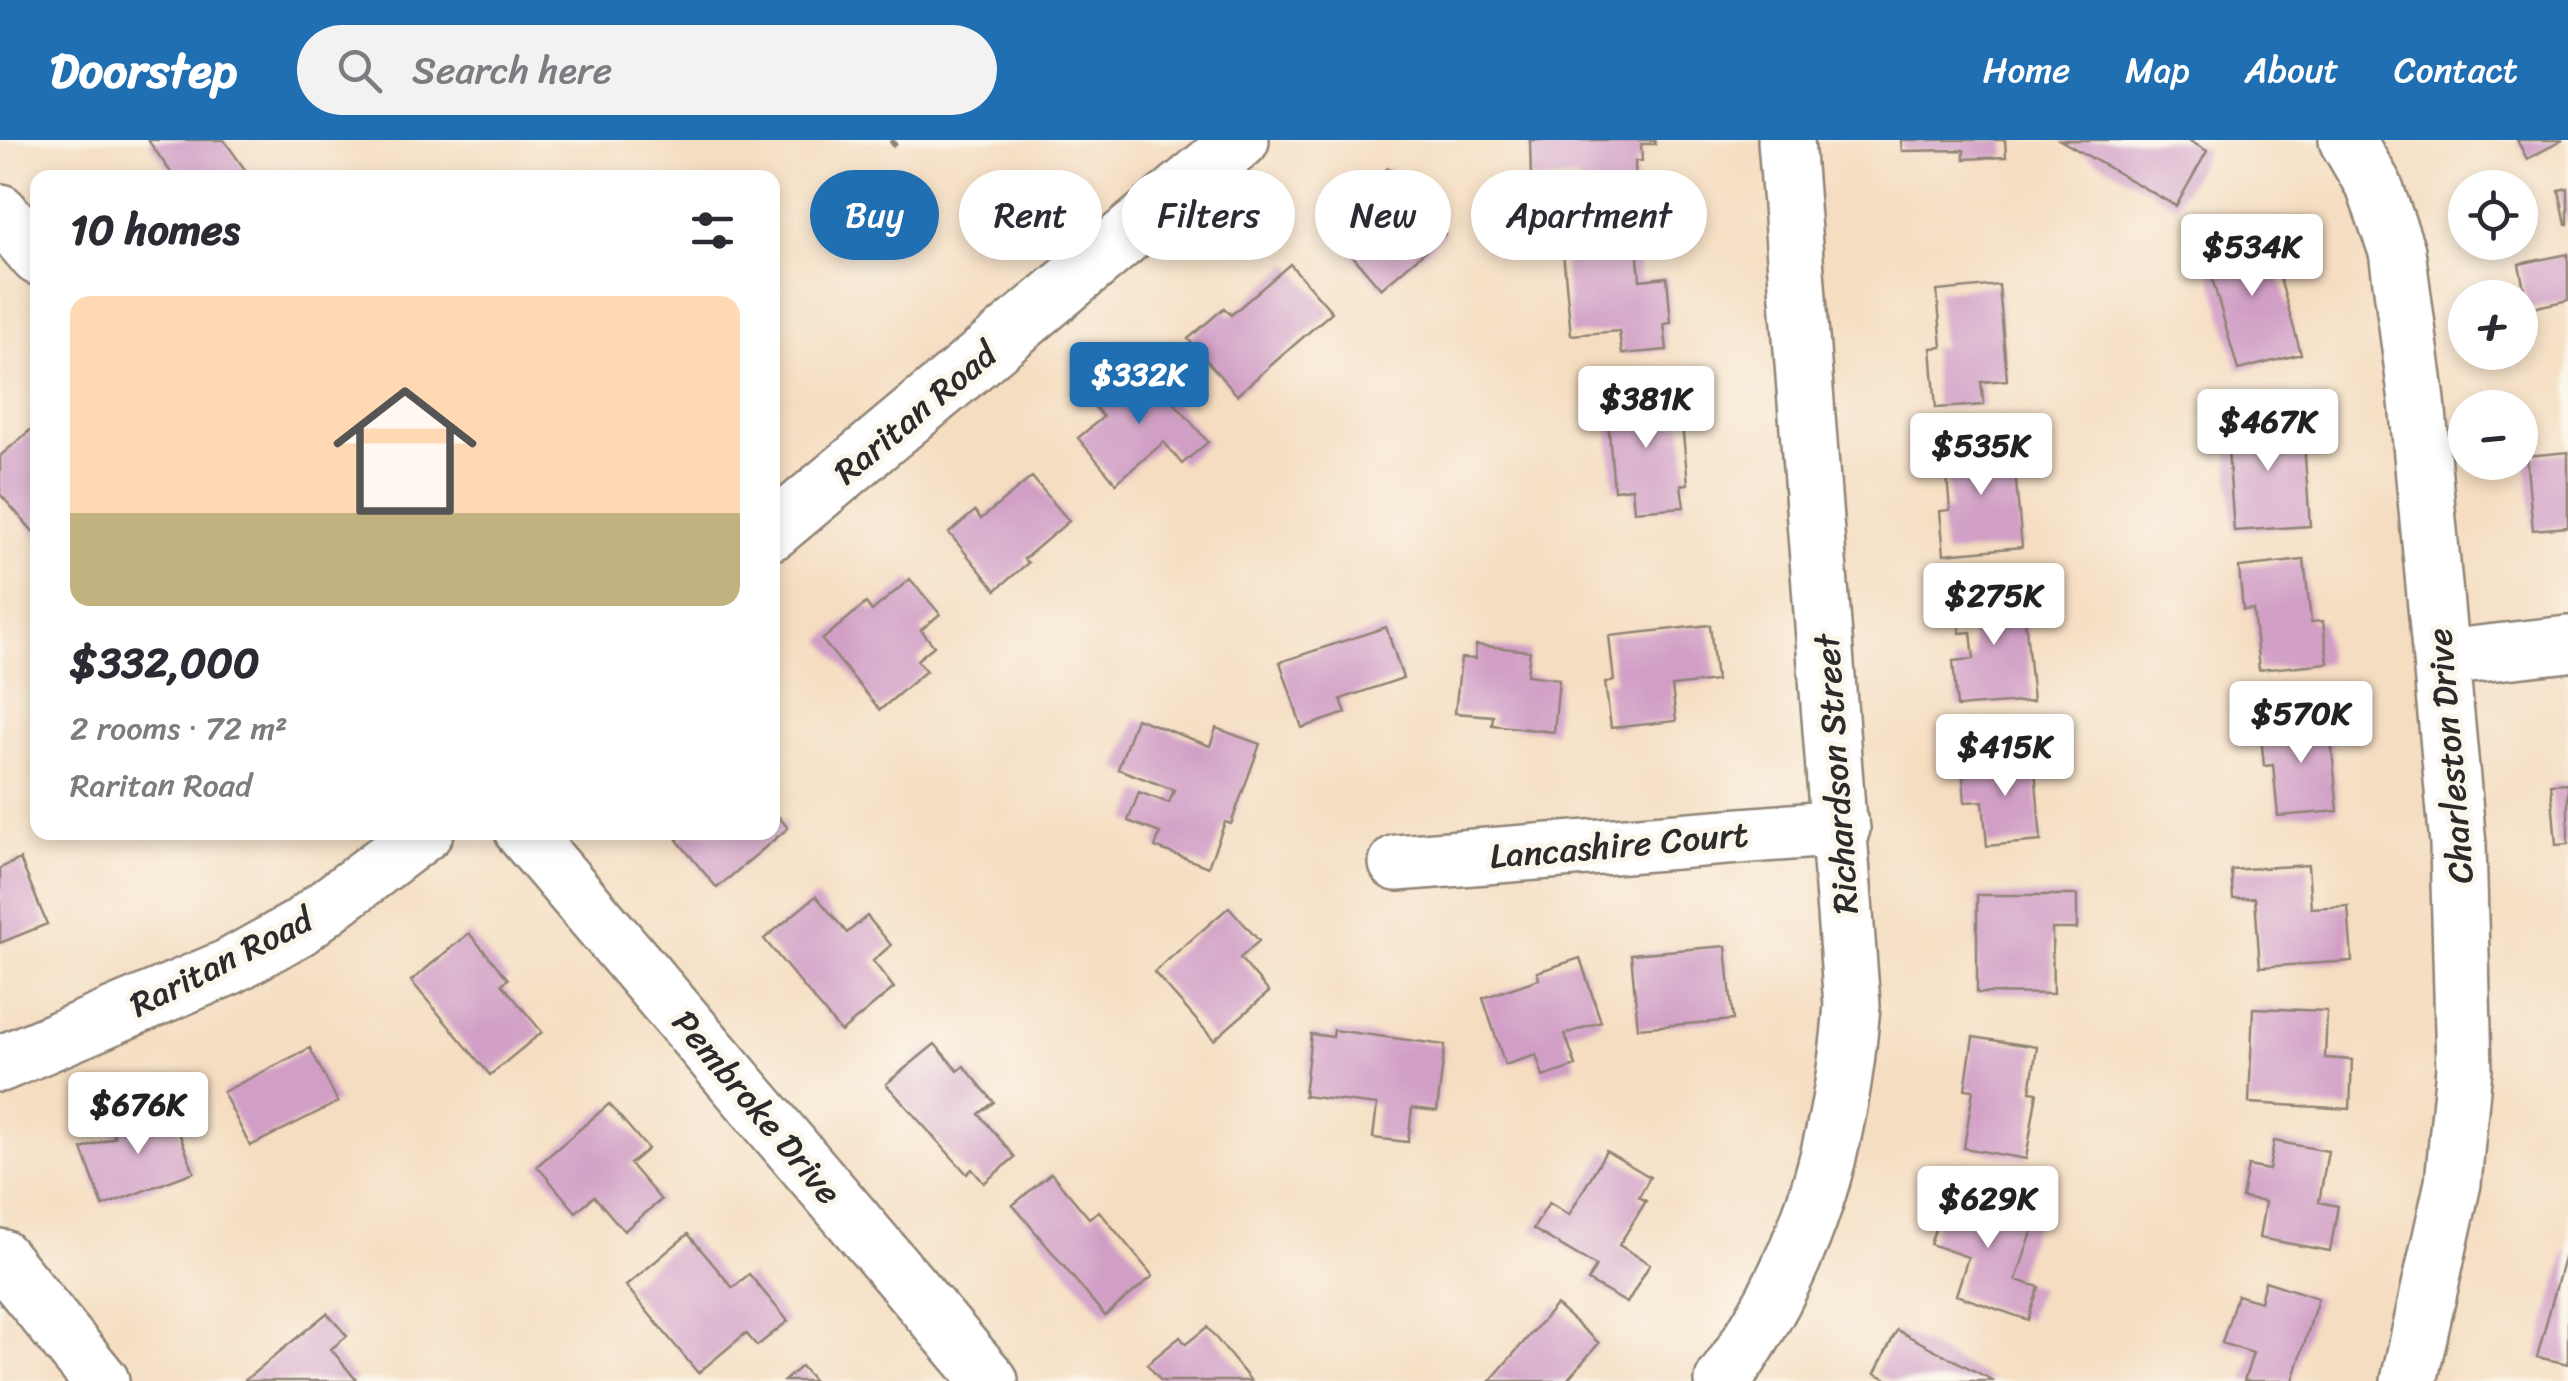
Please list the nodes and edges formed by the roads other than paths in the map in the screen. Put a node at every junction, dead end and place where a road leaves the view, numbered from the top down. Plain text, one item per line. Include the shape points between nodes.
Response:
1 (1241, 140) edge
2 (1786, 140) edge
3 (2346, 140) edge
4 (0, 212) edge
5 (30, 248) edge
6 (780, 525) edge
7 (2568, 644) edge
8 (2443, 658) junction
9 (1842, 828) junction
10 (414, 840) edge
11 (530, 840) edge
12 (1397, 863) dead end
13 (0, 1064) edge
14 (0, 1257) edge
15 (100, 1381) edge
16 (990, 1381) edge
17 (1723, 1381) edge
18 (2409, 1381) edge

1 - 6 street, Raritan Road
2 - 9 street, Richardson Street
3 - 8 street, Charleston Drive via 2374,186 2398,251
4 - 5 street
7 - 8 street
8 - 18 street, Charleston Drive via 2459,863 2464,1068 2453,1182
9 - 12 street, Lancashire Court
9 - 17 street, Richardson Street via 1852,1006 1836,1138 1790,1265
10 - 13 street, Raritan Road via 356,888 247,957
11 - 16 street, Pembroke Drive
14 - 15 street

